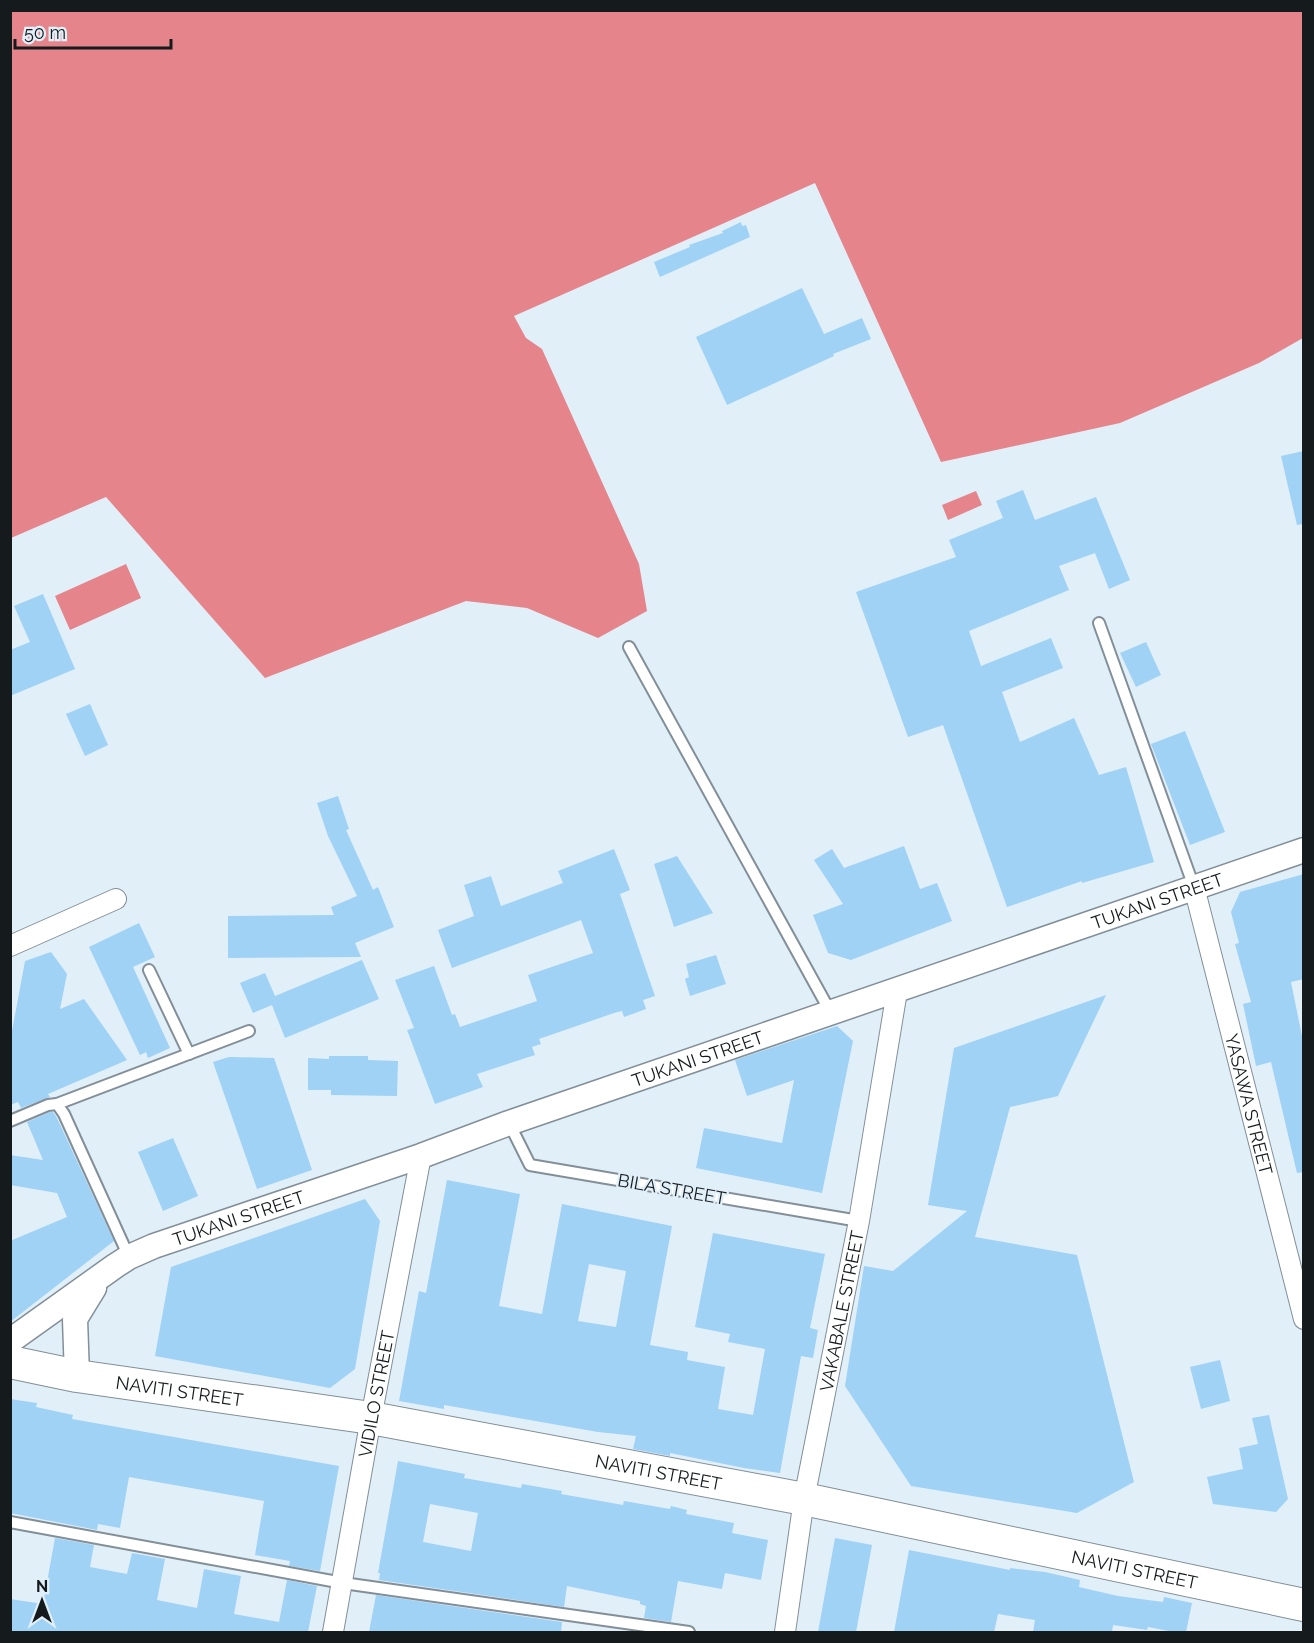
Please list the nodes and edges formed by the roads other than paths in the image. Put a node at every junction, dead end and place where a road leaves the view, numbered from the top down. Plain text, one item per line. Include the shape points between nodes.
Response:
1 (1099, 623) dead end
2 (629, 647) dead end
3 (1304, 850) edge
4 (1194, 887) junction
5 (116, 898) dead end
6 (10, 946) edge
7 (149, 970) dead end
8 (897, 991) junction
9 (831, 1013) junction
10 (249, 1031) dead end
11 (189, 1054) junction
12 (57, 1104) junction
13 (10, 1122) edge
14 (509, 1123) junction
15 (421, 1156) junction
16 (859, 1221) junction
17 (129, 1257) junction
18 (100, 1279) junction
19 (1304, 1319) edge
20 (10, 1341) edge
21 (10, 1362) edge
22 (77, 1376) junction
23 (371, 1418) junction
24 (804, 1499) junction
25 (10, 1522) edge
26 (343, 1583) junction
27 (1304, 1605) edge
28 (333, 1632) edge
29 (689, 1632) edge
30 (785, 1632) edge

1 - 4 lane
2 - 9 lane
3 - 4 street, TUKANI STREET
4 - 8 street, TUKANI STREET
4 - 19 street, YASAWA STREET
5 - 6 street
7 - 11 lane
8 - 9 street, TUKANI STREET
8 - 16 street, VAKABALE STREET
9 - 14 street, TUKANI STREET
10 - 11 lane
11 - 12 lane
12 - 13 lane
12 - 17 lane
14 - 15 street, TUKANI STREET
14 - 16 lane, BILA STREET via 530,1165
15 - 17 street, TUKANI STREET
15 - 23 street, VIDILO STREET
16 - 24 street, VAKABALE STREET
17 - 18 street, TUKANI STREET
18 - 20 street, TUKANI STREET
18 - 22 street, TUKANI STREET via 75,1319
21 - 22 main road, NAVITI STREET
22 - 23 main road, NAVITI STREET
23 - 24 main road, NAVITI STREET
23 - 26 street, VIDILO STREET
24 - 27 main road, NAVITI STREET
24 - 30 street, VAKABALE STREET
25 - 26 lane
26 - 28 street, VIDILO STREET
26 - 29 lane

